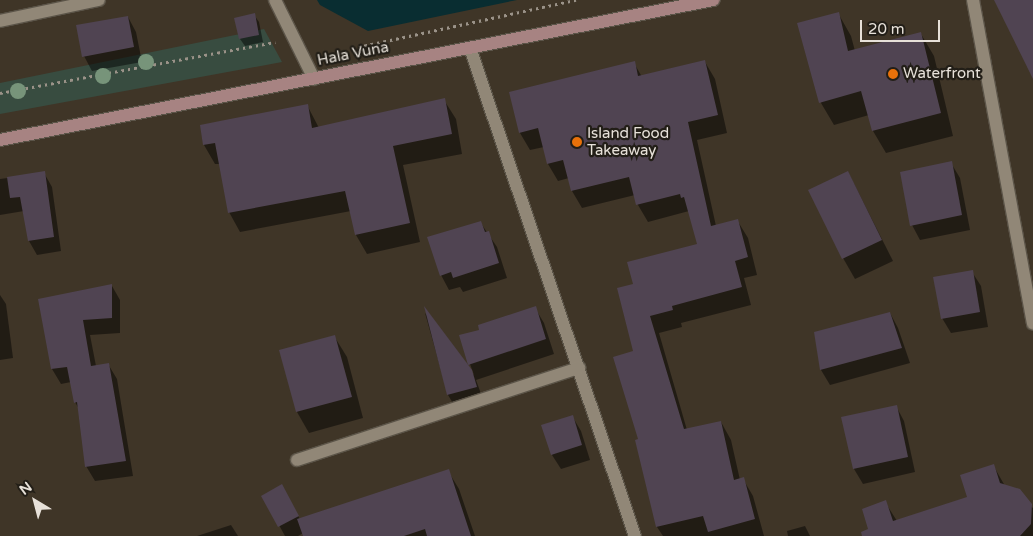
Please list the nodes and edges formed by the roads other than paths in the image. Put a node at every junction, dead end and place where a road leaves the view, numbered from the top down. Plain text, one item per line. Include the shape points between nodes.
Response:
1 (97, 0) edge
2 (275, 0) edge
3 (712, 0) edge
4 (973, 0) edge
5 (0, 21) edge
6 (470, 48) junction
7 (314, 79) junction
8 (0, 140) edge
9 (1033, 323) edge
10 (579, 368) junction
11 (297, 460) dead end
12 (636, 536) edge

1 - 5 street
2 - 7 street
3 - 6 main road, Hala Vuna
4 - 9 street
6 - 7 main road, Hala Vuna
6 - 10 street
7 - 8 main road, Hala Vuna
10 - 11 street
10 - 12 street

